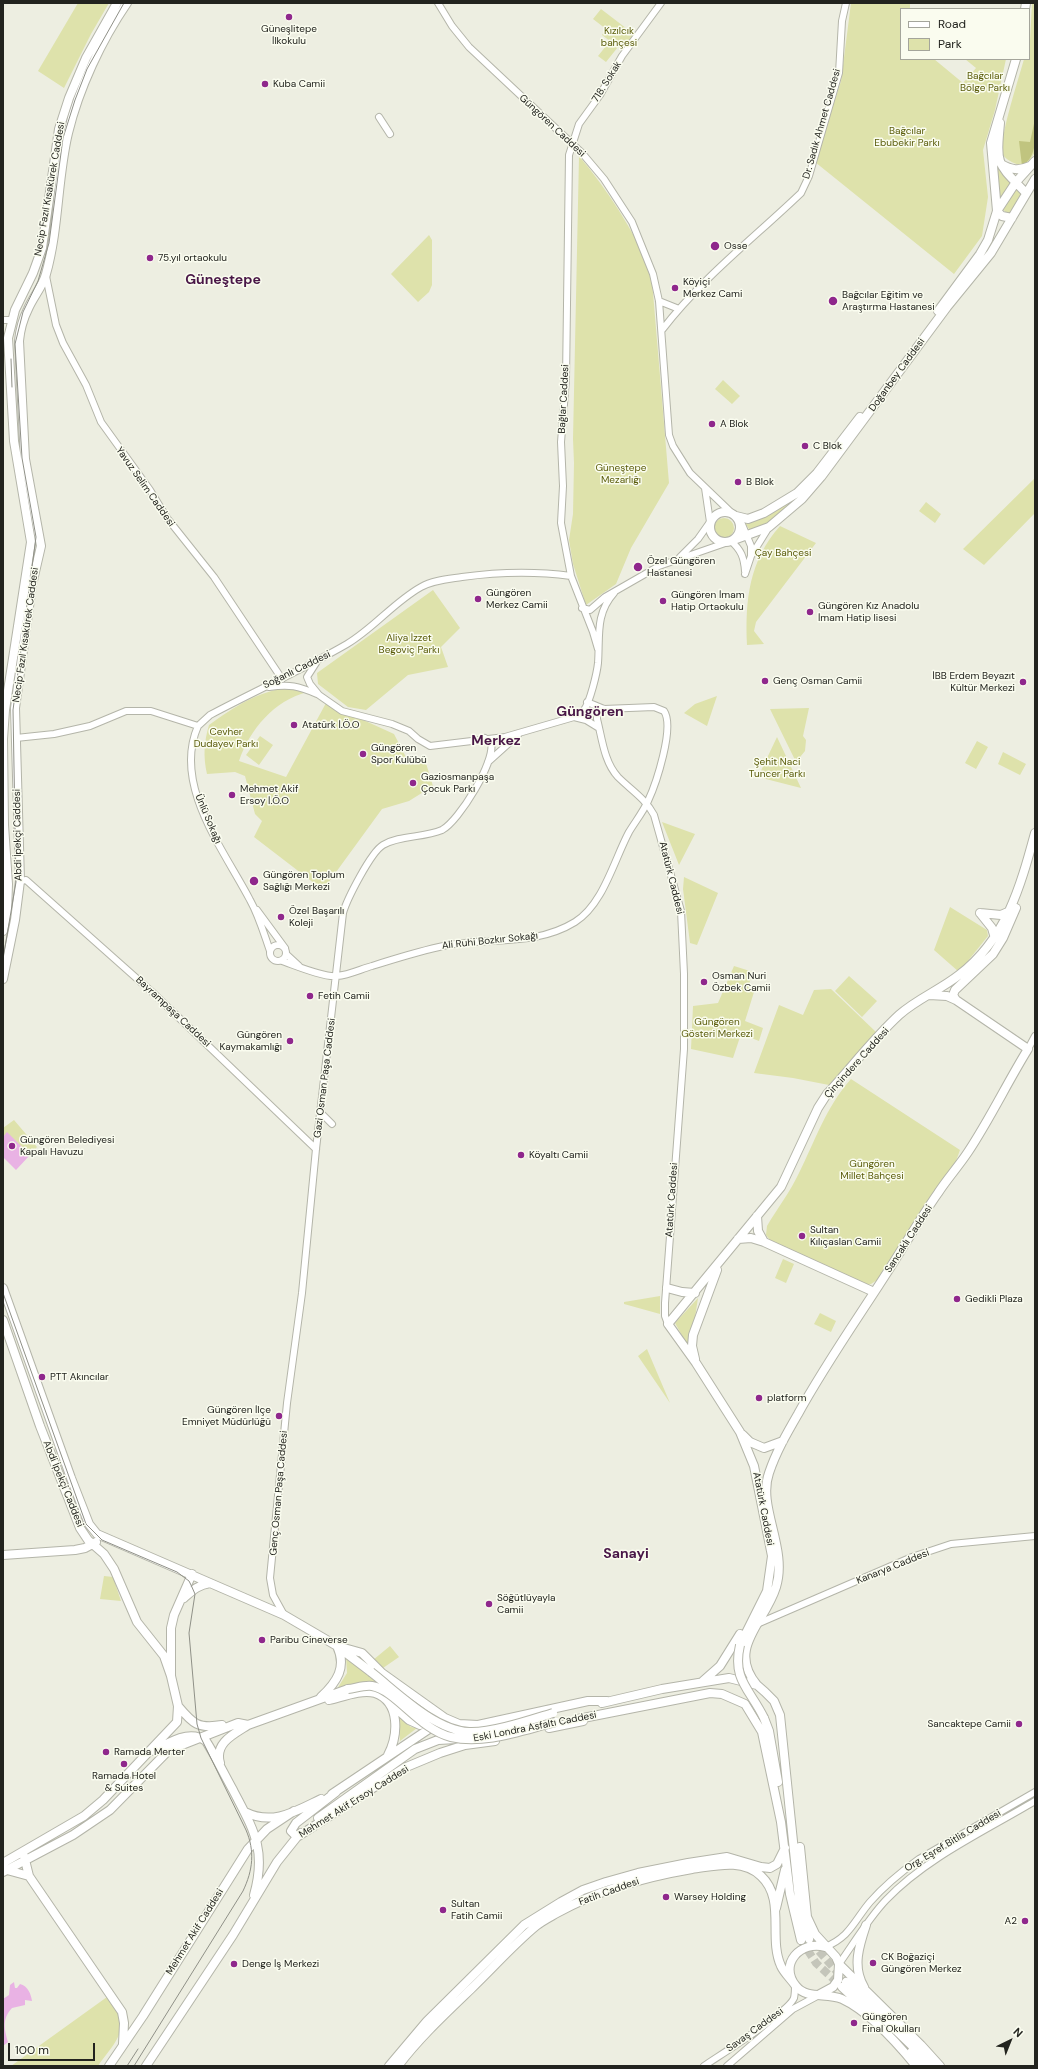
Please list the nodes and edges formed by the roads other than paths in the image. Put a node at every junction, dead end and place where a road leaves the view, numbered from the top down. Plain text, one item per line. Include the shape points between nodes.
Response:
1 (117, 3) edge
2 (127, 3) edge
3 (438, 3) edge
4 (661, 3) edge
5 (846, 3) edge
6 (1016, 60) edge
7 (1002, 110) junction
8 (379, 117) dead end
9 (390, 134) dead end
10 (571, 144) junction
11 (1000, 163) junction
12 (1034, 163) edge
13 (1035, 179) edge
14 (1016, 182) junction
15 (1026, 193) junction
16 (997, 211) junction
17 (1012, 218) junction
18 (46, 276) junction
19 (659, 301) junction
20 (678, 308) junction
21 (3, 320) edge
22 (12, 320) junction
23 (662, 330) junction
24 (705, 487) junction
25 (736, 516) junction
26 (710, 522) junction
27 (769, 527) junction
28 (747, 536) junction
29 (731, 541) junction
30 (751, 556) junction
31 (567, 560) junction
32 (673, 561) junction
33 (563, 575) junction
34 (571, 576) junction
35 (620, 588) junction
36 (582, 608) junction
37 (598, 649) junction
38 (317, 661) junction
39 (282, 679) junction
40 (261, 688) junction
41 (319, 695) junction
42 (588, 702) junction
43 (604, 709) junction
44 (574, 717) junction
45 (198, 726) junction
46 (599, 728) junction
47 (523, 732) junction
48 (16, 738) junction
49 (485, 738) junction
50 (3, 739) edge
51 (487, 763) junction
52 (648, 802) junction
53 (1035, 833) edge
54 (1035, 851) edge
55 (23, 880) junction
56 (253, 904) junction
57 (1011, 910) junction
58 (3, 931) edge
59 (994, 938) junction
60 (270, 951) junction
61 (286, 951) junction
62 (282, 960) junction
63 (302, 968) junction
64 (336, 977) junction
65 (3, 979) edge
66 (928, 995) junction
67 (956, 1000) junction
68 (1035, 1036) edge
69 (1028, 1049) junction
70 (320, 1112) junction
71 (332, 1124) dead end
72 (316, 1149) junction
73 (757, 1216) junction
74 (738, 1239) junction
75 (764, 1242) junction
76 (724, 1255) junction
77 (3, 1288) edge
78 (667, 1288) junction
79 (874, 1292) junction
80 (695, 1293) junction
81 (3, 1320) edge
82 (668, 1324) junction
83 (696, 1363) junction
84 (292, 1368) joint
85 (740, 1432) junction
86 (783, 1441) junction
87 (765, 1490) joint
88 (97, 1534) junction
89 (1035, 1536) edge
90 (93, 1544) junction
91 (3, 1555) edge
92 (192, 1574) junction
93 (770, 1577) junction
94 (210, 1583) junction
95 (182, 1601) junction
96 (284, 1615) junction
97 (757, 1624) junction
98 (337, 1646) junction
99 (171, 1676) junction
100 (702, 1682) junction
101 (756, 1686) junction
102 (319, 1698) junction
103 (386, 1700) junction
104 (606, 1702) junction
105 (178, 1706) junction
106 (427, 1706) junction
107 (444, 1718) junction
108 (583, 1721) dead end
109 (238, 1723) junction
110 (460, 1724) junction
111 (248, 1725) junction
112 (201, 1738) junction
113 (458, 1739) junction
114 (440, 1753) junction
115 (386, 1757) junction
116 (138, 1764) junction
117 (222, 1769) junction
118 (336, 1792) junction
119 (1035, 1792) edge
120 (1035, 1801) edge
121 (245, 1812) junction
122 (294, 1812) junction
123 (792, 1818) junction
124 (781, 1822) junction
125 (297, 1837) junction
126 (257, 1838) junction
127 (785, 1848) junction
128 (24, 1851) junction
129 (24, 1861) junction
130 (3, 1862) edge
131 (786, 1866) junction
132 (5, 1871) edge
133 (29, 1876) junction
134 (251, 1905) junction
135 (775, 1914) junction
136 (866, 1925) junction
137 (825, 1947) junction
138 (839, 1964) junction
139 (796, 1985) junction
140 (867, 1992) junction
141 (819, 1994) junction
142 (122, 2047) junction
143 (109, 2066) edge
144 (146, 2066) edge
145 (389, 2066) edge
146 (398, 2066) edge
147 (704, 2066) edge
148 (727, 2066) edge
149 (916, 2066) edge
150 (924, 2066) edge
151 (932, 2066) edge
152 (940, 2066) edge

1 - 22 main road, Necip Fazıl Kısakürek Caddesi via 86,58 69,98 59,129 42,248
2 - 18 main road, Necip Fazıl Kısakürek Caddesi via 92,67 68,133
3 - 10 street, Güngören Caddesi via 468,48
4 - 10 street, 718. Sokak via 622,56 600,95 579,124
5 - 20 street, Dr. Sadık Ahmet Caddesi via 842,21 839,73 809,176 801,193
6 - 7 main road
7 - 11 main road via 997,151
7 - 16 main road via 991,143
8 - 9 street
10 - 19 street, Güngören Caddesi via 604,179 632,222 653,274
10 - 31 street, Bağlar Caddesi via 566,379 561,442 561,523
11 - 12 main road via 1018,170
11 - 14 main road
12 - 14 main road, Doğanbey Caddesi
13 - 15 main road, Doğanbey Caddesi
14 - 15 main road
14 - 16 main road, Doğanbey Caddesi
15 - 17 main road, Doğanbey Caddesi
16 - 17 main road via 1002,216
16 - 25 main road, Doğanbey Caddesi via 988,240 980,254 817,473 796,493 764,513 748,518
17 - 27 main road, Doğanbey Caddesi via 991,253 947,307 840,454 802,499
18 - 39 street, Yavuz Selim Caddesi via 56,325 101,422 150,490 170,523 214,577
18 - 48 main road, Necip Fazıl Kısakürek Caddesi via 27,309 19,341 25,459 41,546 32,585 15,708
19 - 20 street
19 - 23 street, Güngören Caddesi
20 - 23 street, Dr. Sadık Ahmet Caddesi
21 - 22 street
22 - 50 main road, Necip Fazıl Kısakürek Caddesi via 8,338 12,420 31,542 7,696
23 - 24 street, Güngören Caddesi via 669,435 690,473
24 - 25 street, Güngören Caddesi
24 - 26 street
25 - 26 main road via 721,512
25 - 28 street, Güngören Caddesi
25 - 29 main road via 740,531
26 - 29 main road via 710,532 716,540
26 - 32 street via 690,549
27 - 28 main road, Doğanbey Caddesi
27 - 30 street
28 - 29 main road, Doğanbey Caddesi
28 - 30 street, Güngören Caddesi
29 - 30 street via 744,558 745,574
29 - 32 street
31 - 33 street
31 - 34 street, Bağlar Caddesi
32 - 35 street
33 - 34 street, Soğanlı Caddesi
33 - 38 street, Soğanlı Caddesi via 493,573 446,579 422,586 349,643
34 - 36 street, Bağlar Caddesi
35 - 36 street via 605,596 590,610
35 - 37 street, Bağlar Caddesi via 603,609
36 - 37 street, Bağlar Caddesi
37 - 42 street, Bağlar Caddesi via 598,664
38 - 39 street, Soğanlı Caddesi
38 - 41 street via 307,677
39 - 40 street, Soğanlı Caddesi
40 - 41 street via 287,684 299,686
40 - 45 street, Soğanlı Caddesi via 210,715
41 - 49 street via 342,711 392,724 409,731 430,746
42 - 43 street
42 - 44 street, Bağlar Caddesi via 583,711
43 - 46 street via 597,714
43 - 52 street, Ali Ruhi Bozkır Sokağı via 654,707 666,714 668,723 664,750
44 - 46 street via 586,720
44 - 47 street
45 - 48 street via 151,711 126,711 90,726 54,734
45 - 56 street, Ünlü Sokağı via 194,736 191,767 197,795 215,838
46 - 52 street via 608,763 618,776
47 - 49 street via 505,737
47 - 51 street
48 - 55 main road, Abdi İpekçi Caddesi
49 - 51 street via 491,742 493,748
50 - 58 main road, Abdi İpekçi Caddesi via 8,884 7,913
51 - 64 street, Gazi Osman Paşa Caddesi via 468,801 454,820 443,829 382,845 373,854 348,897 343,912
52 - 64 street, Ali Ruhi Bozkır Sokağı via 629,833 605,887 577,922 539,936 441,946
52 - 78 street, Atatürk Caddesi via 681,911 684,974 684,1049
53 - 57 main road, Çinçindere Caddesi
54 - 67 main road via 1020,899 1003,938 980,968 958,985 954,995
55 - 65 main road, Abdi İpekçi Caddesi
55 - 72 street, Bayrampaşa Caddesi via 152,992
56 - 60 street
56 - 61 street
57 - 59 main road, Çinçindere Caddesi
57 - 59 main road via 1001,915 980,913 992,928
59 - 66 main road, Çinçindere Caddesi via 989,948 974,963
60 - 61 street via 277,945
60 - 62 street via 270,957 274,961
61 - 62 street
61 - 63 street
62 - 63 street
63 - 64 street
64 - 70 street, Gazi Osman Paşa Caddesi
66 - 67 main road via 947,996
66 - 73 main road, Çinçindere Caddesi via 898,1016 827,1094 781,1187
67 - 69 main road
68 - 69 street, Sancaklı Caddesi
69 - 79 main road, Sancaklı Caddesi via 968,1152 937,1194
70 - 71 street
70 - 72 street, Gazi Osman Paşa Caddesi
72 - 84 street, Gazi Osman Paşa Caddesi
73 - 74 main road, Çinçindere Caddesi
73 - 75 main road via 758,1231
74 - 75 main road via 751,1238
74 - 76 main road, Çinçindere Caddesi
75 - 79 main road
76 - 80 main road, Çinçindere Caddesi
76 - 83 main road via 711,1282 692,1335
77 - 88 main road, Abdi İpekçi Caddesi via 76,1491 89,1524
78 - 80 main road
78 - 82 street, Atatürk Caddesi via 664,1316
79 - 86 main road, Sancaklı Caddesi via 810,1392
80 - 82 main road, Çinçindere Caddesi
81 - 90 main road, Abdi İpekçi Caddesi via 75,1516 80,1528
82 - 83 main road, Atatürk Caddesi
83 - 85 main road, Atatürk Caddesi
84 - 96 street, Genç Osman Paşa Caddesi via 270,1578 273,1595
85 - 86 main road via 750,1442 764,1448
85 - 93 main road, Atatürk Caddesi via 754,1466 772,1556
86 - 87 main road, Sancaklı Caddesi via 768,1474
87 - 97 main road, Atatürk Caddesi via 778,1551 779,1573 776,1588
88 - 90 main road via 97,1540
88 - 92 main road, Abdi İpekçi Caddesi
89 - 97 street, Kanarya Caddesi via 951,1544 912,1557
90 - 91 main road via 75,1550
90 - 99 main road, Abdi İpekçi Caddesi via 114,1569 137,1622 164,1656
92 - 94 main road, Abdi İpekçi Caddesi
92 - 95 main road
93 - 100 main road via 732,1649 720,1666
93 - 124 main road, bridge via 767,1591 740,1644 737,1669 764,1718 780,1791
94 - 95 main road via 200,1584
94 - 96 main road, Abdi İpekçi Caddesi
95 - 99 main road via 171,1628
96 - 98 main road, Abdi İpekçi Caddesi
97 - 101 main road, Atatürk Caddesi via 748,1640 744,1665
98 - 102 main road via 342,1665 339,1676 331,1688
98 - 104 main road, Eski Londra Asfaltı Caddesi, bridge via 436,1722 458,1731 480,1731
98 - 106 main road via 362,1653 382,1673
99 - 105 main road
100 - 101 main road, Eski Londra Asfaltı Caddesi via 729,1678
100 - 104 main road, Eski Londra Asfaltı Caddesi
101 - 123 main road, Eski Londra Asfaltı Caddesi via 774,1701 780,1715
102 - 103 main road via 329,1700 375,1693
102 - 111 main road, Eski Londra Asfaltı Caddesi
102 - 113 main road, Eski Londra Asfaltı Caddesi, bridge via 348,1689 371,1686 383,1690 429,1727 445,1736
103 - 106 main road via 409,1720 420,1725 432,1718
103 - 115 main road via 395,1719 396,1731 393,1745
104 - 110 main road via 588,1702 478,1725
105 - 109 main road via 193,1723 207,1728
105 - 116 main road via 177,1722
106 - 107 main road
107 - 110 main road
107 - 115 main road
108 - 114 main road, Mehmet Akif Ersoy Caddesi via 465,1745
109 - 111 main road
109 - 112 main road
110 - 114 main road via 464,1732 462,1738
111 - 117 main road, Eski Londra Asfaltı Caddesi via 228,1738 221,1746 218,1756
112 - 116 main road via 196,1735 174,1741 153,1752
112 - 117 main road
112 - 129 main road via 169,1750 110,1810 73,1835
113 - 124 main road, Eski Londra Asfaltı Caddesi, bridge via 486,1738 710,1693 722,1694 745,1704 762,1732
113 - 125 main road via 438,1740 416,1749 313,1822
114 - 125 main road, Mehmet Akif Ersoy Caddesi via 404,1768
115 - 118 main road
116 - 128 main road via 84,1816
117 - 121 main road
118 - 122 main road
118 - 125 main road via 296,1823 291,1831
119 - 137 street, Org. Eşref Bitlis Caddesi via 919,1859 885,1886 845,1936
120 - 136 street, Org. Eşref Bitlis Caddesi via 918,1872 886,1901
121 - 122 main road via 267,1819
121 - 126 main road
122 - 126 main road, Mehmet Akif Caddesi
123 - 131 main road, Eski Londra Asfaltı Caddesi via 805,1940 790,1894
123 - 137 main road via 798,1833 807,1917
124 - 127 main road, Eski Londra Asfaltı Caddesi
125 - 134 main road, Mehmet Akif Ersoy Caddesi via 277,1862
126 - 134 main road via 260,1859
126 - 142 main road, Mehmet Akif Caddesi
127 - 131 main road, Eski Londra Asfaltı Caddesi
127 - 145 main road, Fatih Caddesi via 777,1864 770,1868 727,1857 638,1873 583,1890 541,1913 524,1925 446,2001
128 - 129 main road
128 - 130 main road
129 - 132 main road
129 - 133 main road
131 - 135 main road
132 - 133 main road
133 - 142 main road via 122,2012
134 - 144 main road, Mehmet Akif Ersoy Caddesi
135 - 139 main road, Fatih Caddesi via 777,1951 781,1966
135 - 146 main road, Fatih Caddesi via 770,1887 761,1876 736,1865 719,1865 658,1876 588,1897 533,1928
136 - 138 street, Org. Eşref Bitlis Caddesi
136 - 140 main road via 857,1955 860,1979
137 - 138 main road via 836,1957
137 - 139 main road via 809,1945 795,1954 790,1970 791,1978
138 - 140 main road
138 - 141 main road via 838,1980 833,1987
139 - 141 main road via 806,1993
139 - 147 street, Savaş Caddesi via 794,1998 787,2006
140 - 152 main road
141 - 148 street, Savaş Caddesi via 793,2009
141 - 149 main road via 842,1999 865,2015 904,2051
142 - 143 main road, Mehmet Akif Caddesi
150 - 151 main road via 844,1984

